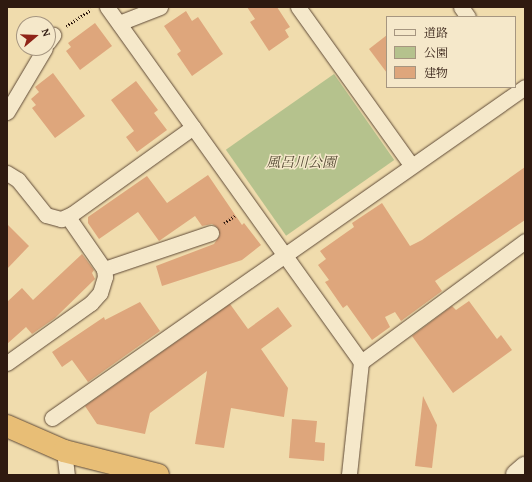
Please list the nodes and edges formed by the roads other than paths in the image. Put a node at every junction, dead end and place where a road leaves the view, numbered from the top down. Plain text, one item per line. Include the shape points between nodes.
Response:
1 (107, 7) edge
2 (160, 7) edge
3 (298, 7) edge
4 (461, 7) edge
5 (467, 16) edge
6 (119, 23) junction
7 (40, 56) edge
8 (521, 89) edge
9 (7, 112) edge
10 (193, 127) junction
11 (411, 165) junction
12 (7, 173) edge
13 (68, 218) junction
14 (211, 233) dead end
15 (525, 240) edge
16 (284, 254) junction
17 (104, 269) junction
18 (361, 362) junction
19 (7, 363) edge
20 (52, 418) dead end
21 (7, 426) edge
22 (64, 451) junction
23 (525, 468) edge
24 (67, 475) edge
25 (158, 475) edge
26 (349, 475) edge
27 (517, 475) edge

1 - 6 street
2 - 6 street
3 - 11 street
4 - 5 street
6 - 10 street
7 - 9 street
8 - 11 street
10 - 13 street
10 - 16 street
11 - 16 street
12 - 13 street via 18,180 46,215 54,219
13 - 17 street
14 - 17 street
15 - 18 street
16 - 18 street
16 - 20 street
17 - 19 street via 105,277 100,293 92,303
18 - 26 street
21 - 22 highway
22 - 24 street
22 - 25 highway
23 - 27 street

